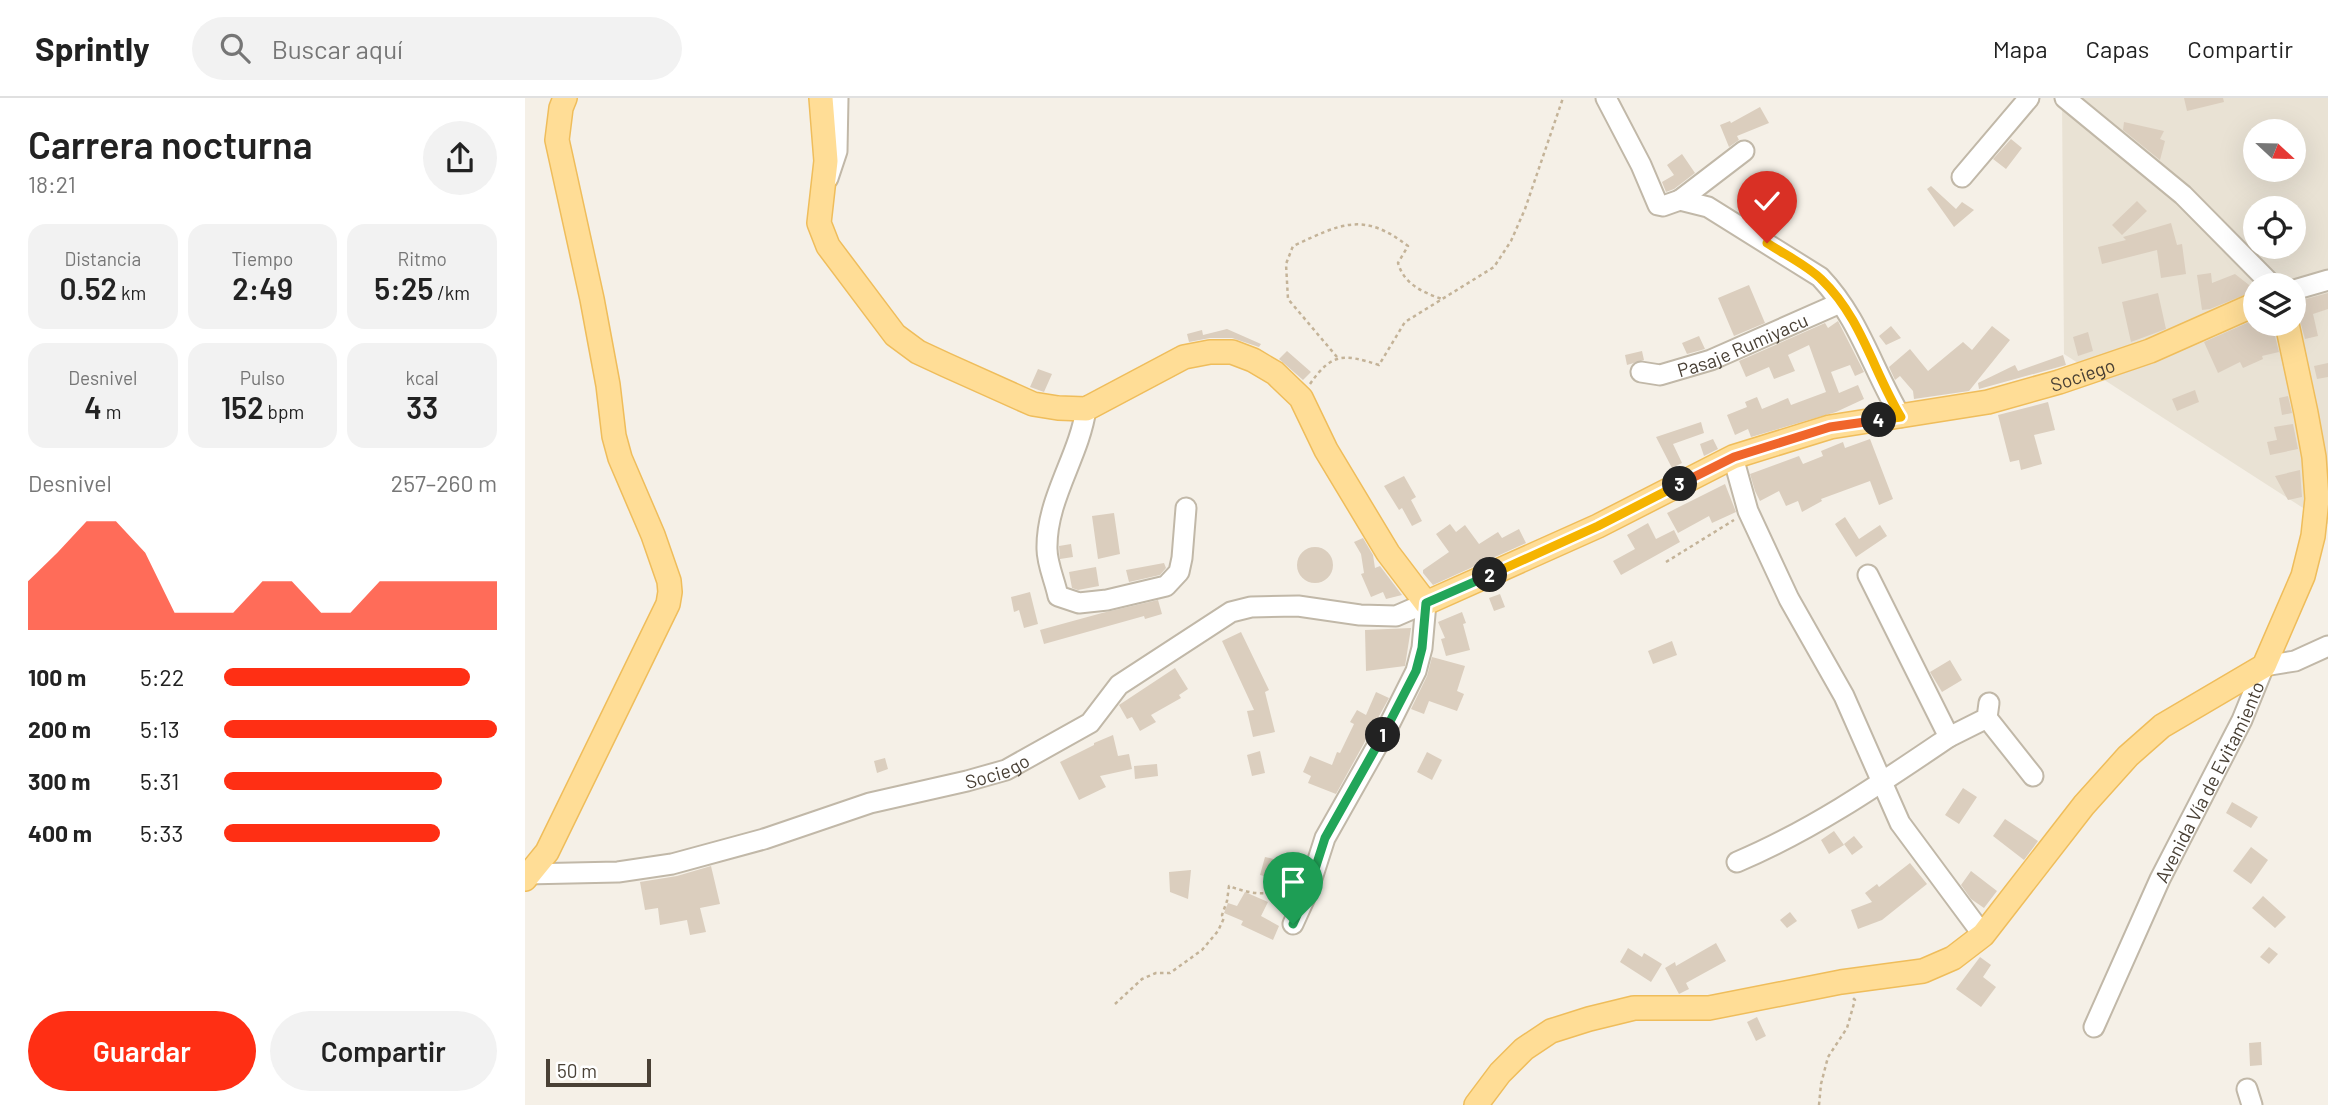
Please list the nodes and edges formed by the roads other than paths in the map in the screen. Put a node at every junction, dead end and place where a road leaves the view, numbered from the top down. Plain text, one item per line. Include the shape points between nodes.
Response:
1 (565, 98) edge
2 (821, 98) edge
3 (838, 98) edge
4 (1606, 98) edge
5 (2029, 98) edge
6 (2065, 98) edge
7 (1744, 151) dead end
8 (1962, 177) dead end
9 (821, 199) junction
10 (1680, 200) junction
11 (2260, 273) edge
12 (2328, 280) edge
13 (2306, 286) edge
14 (1840, 303) junction
15 (2243, 310) edge
16 (2290, 336) edge
17 (1641, 372) dead end
18 (1086, 409) junction
19 (1901, 417) junction
20 (1734, 457) junction
21 (1186, 508) dead end
22 (1868, 575) dead end
23 (1426, 603) junction
24 (2328, 646) edge
25 (2264, 666) junction
26 (1949, 737) junction
27 (2033, 776) dead end
28 (1882, 783) junction
29 (1737, 862) dead end
30 (526, 876) edge
31 (1293, 924) dead end
32 (1983, 935) junction
33 (2094, 1027) dead end
34 (1476, 1105) edge

1 - 30 main road via 557,140 592,299 614,436 670,592 547,852
2 - 9 main road via 827,161
3 - 9 street via 837,151
4 - 10 street via 1658,205
5 - 8 street
6 - 11 street via 2183,195
7 - 10 street
9 - 18 main road via 819,223 828,246 895,335 918,352 1033,404
10 - 14 street via 1709,207 1767,243 1820,278
12 - 13 street
14 - 17 street, Pasaje Rumiyacu via 1711,360 1660,374
14 - 19 street via 1860,331
15 - 19 main road, Sociego via 2150,351 2059,383 1988,402
16 - 25 main road, Avenida Vía de Evitamiento via 2314,457 2317,499 2303,576
18 - 21 street via 1051,520 1047,550 1058,596 1079,603 1165,586 1179,572
18 - 23 main road via 1184,357 1232,352 1253,360 1301,398 1326,450 1388,553
19 - 20 main road, Sociego via 1830,427
20 - 23 main road, Sociego via 1598,526
20 - 28 street via 1748,511 1789,599 1844,696
22 - 26 street
23 - 30 street, Sociego via 1396,616 1298,606 1231,612 1119,685 1090,723 1006,770 870,803 672,864 618,872
23 - 31 street via 1416,671 1325,838
24 - 25 street via 2295,661
25 - 32 main road via 2162,726 2128,756
25 - 33 street, Avenida Vía de Evitamiento
26 - 27 street via 1988,710
26 - 28 street
28 - 29 street via 1794,835
28 - 32 street via 1900,823
32 - 34 main road via 1953,958 1923,971 1709,1008 1634,1008 1551,1031 1524,1049

